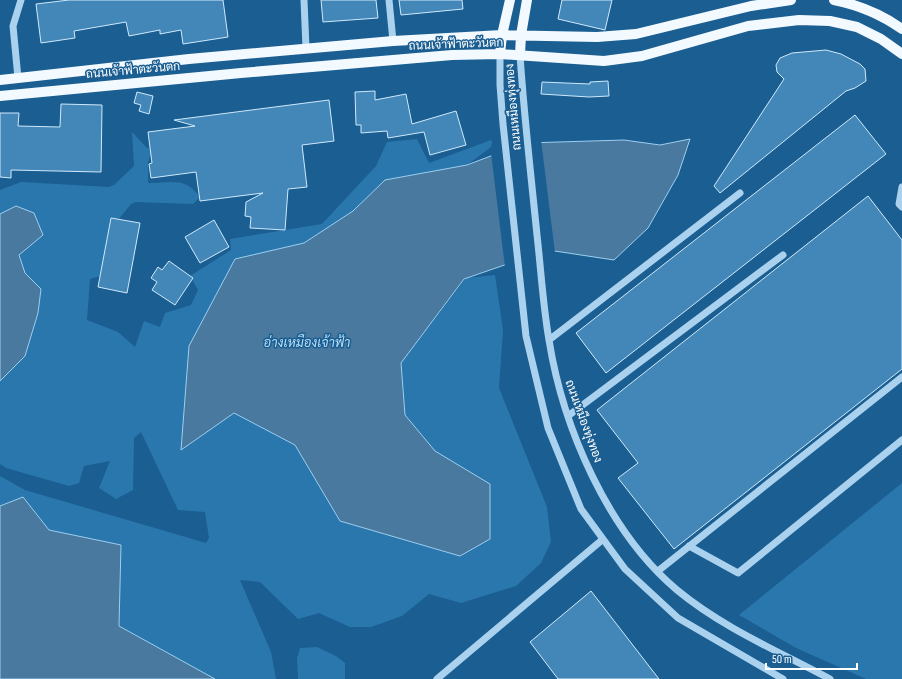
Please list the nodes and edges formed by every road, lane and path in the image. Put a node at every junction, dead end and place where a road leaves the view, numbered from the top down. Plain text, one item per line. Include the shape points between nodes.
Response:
1 (20, 0) edge
2 (304, 0) edge
3 (389, 0) edge
4 (510, 0) edge
5 (527, 0) edge
6 (791, 0) edge
7 (834, 0) edge
8 (902, 29) edge
9 (502, 35) junction
10 (521, 35) junction
11 (393, 41) junction
12 (306, 48) junction
13 (500, 54) junction
14 (902, 54) edge
15 (520, 55) junction
16 (18, 78) junction
17 (0, 80) edge
18 (0, 96) edge
19 (902, 187) edge
20 (740, 193) dead end
21 (902, 207) edge
22 (783, 255) dead end
23 (549, 340) junction
24 (902, 377) edge
25 (568, 416) junction
26 (902, 440) edge
27 (602, 540) junction
28 (689, 546) junction
29 (658, 571) junction
30 (827, 678) edge
31 (437, 679) edge
32 (783, 679) edge

1 - 16 street via 13,26
2 - 12 street
3 - 11 street
4 - 9 main road
5 - 10 main road
6 - 10 main road, ถนนเจ้าฟ้าตะวันตก via 737,9 636,34 597,38
7 - 8 main road via 877,13
9 - 10 main road, ถนนเจ้าฟ้าตะวันตก
9 - 11 main road, ถนนเจ้าฟ้าตะวันตก
9 - 13 main road
10 - 15 main road
11 - 12 main road, ถนนเจ้าฟ้าตะวันตก
12 - 16 main road, ถนนเจ้าฟ้าตะวันตก
13 - 15 main road, ถนนเจ้าฟ้าตะวันตก
13 - 18 main road, ถนนเจ้าฟ้าตะวันตก via 444,56
13 - 27 street, ถนนเหมืองทุ่งทอง via 503,124 526,336 548,428 581,509
14 - 15 main road, ถนนเจ้าฟ้าตะวันตก via 881,39 856,27 830,21 799,20 748,26 630,58 604,61
15 - 23 street, ถนนเหมืองทุ่งทอง
16 - 17 main road, ถนนเจ้าฟ้าตะวันตก
19 - 21 street via 899,204
20 - 23 street
22 - 25 street
23 - 25 street, ถนนเหมืองทุ่งทอง via 557,381
24 - 28 street
25 - 29 street, ถนนเหมืองทุ่งทอง via 586,464 622,531
26 - 28 street via 738,573
27 - 31 street
27 - 32 street, ถนนเหมืองทุ่งทอง via 625,569 678,618
28 - 29 street
29 - 30 street, ถนนเหมืองทุ่งทอง via 676,589 720,620

